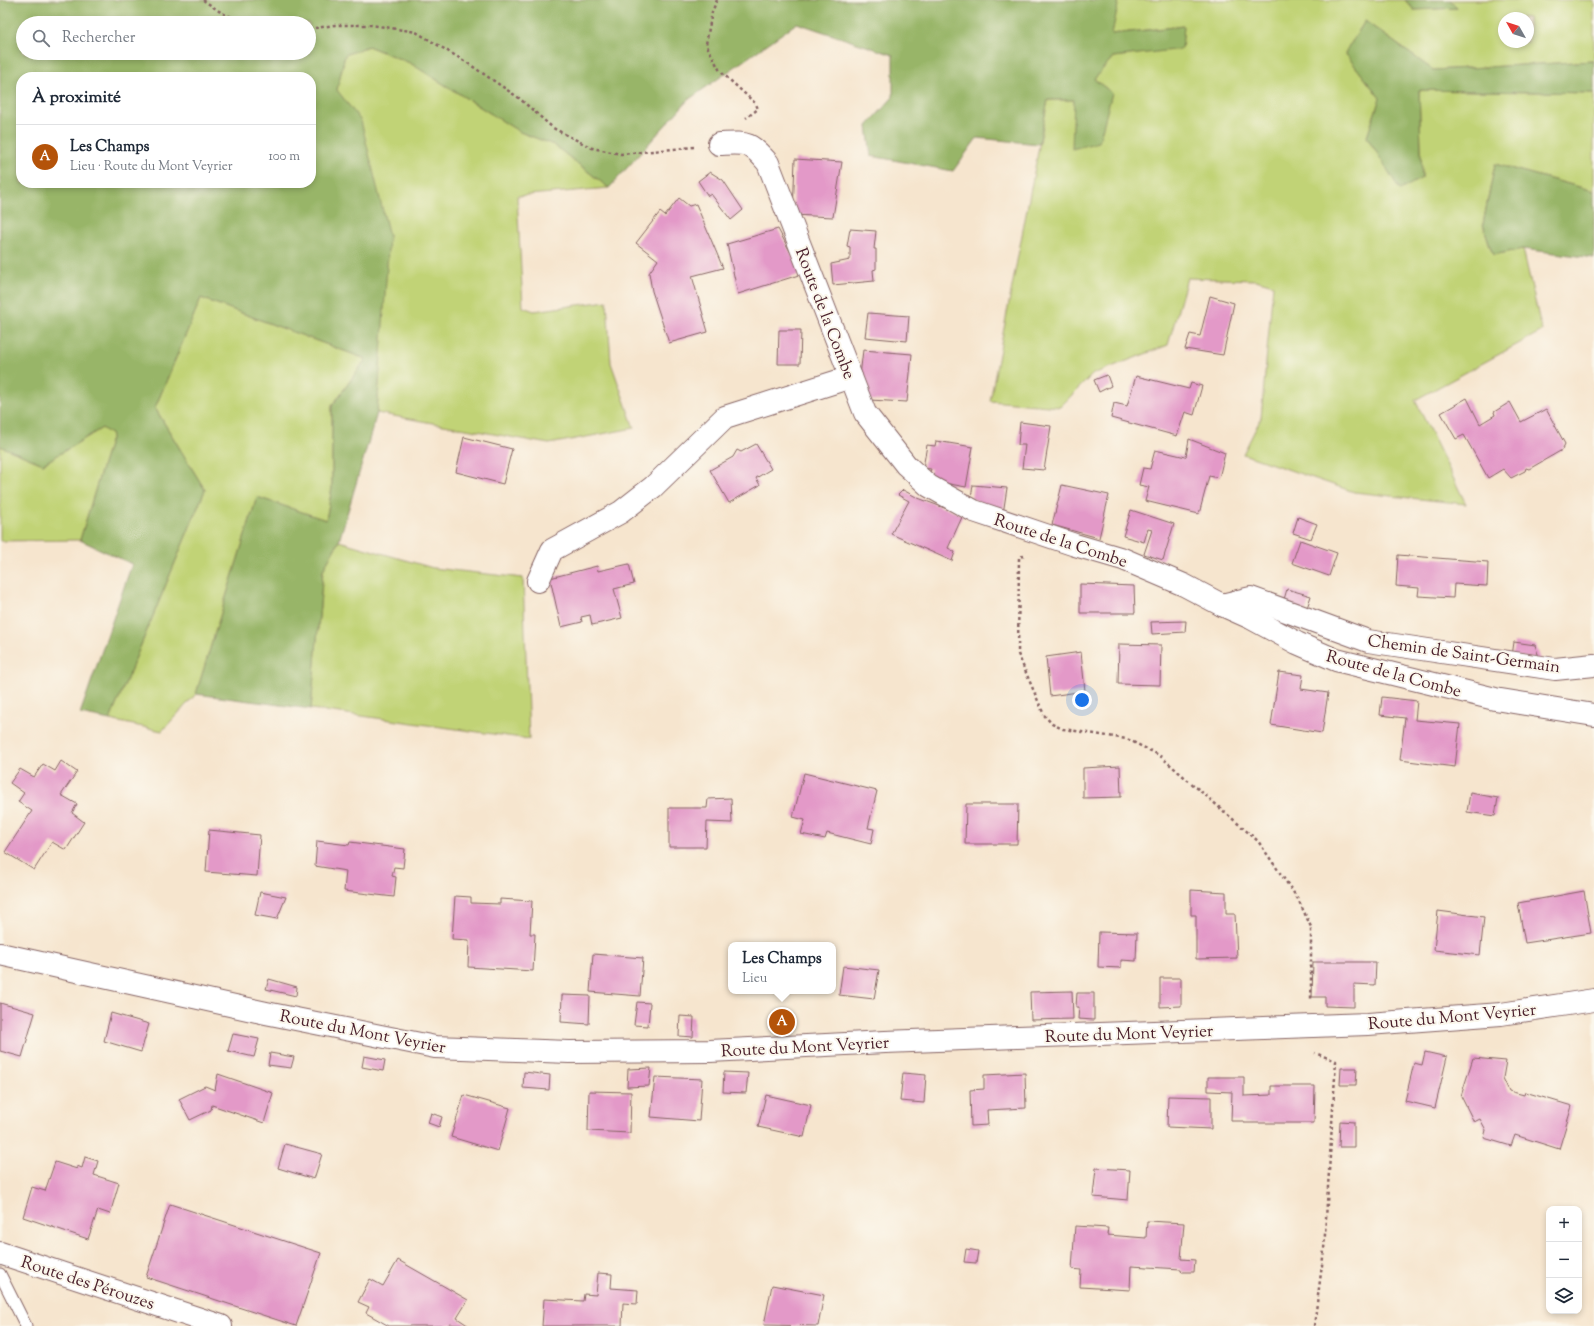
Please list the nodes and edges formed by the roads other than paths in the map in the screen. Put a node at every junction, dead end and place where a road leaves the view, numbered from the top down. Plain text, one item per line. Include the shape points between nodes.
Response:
1 (719, 144) road end
2 (851, 377) junction
3 (538, 581) dead end
4 (1222, 606) junction
5 (1594, 665) edge
6 (1594, 715) edge
7 (0, 954) edge
8 (1594, 1000) edge
9 (0, 1253) edge
10 (0, 1274) edge
11 (26, 1326) edge
12 (221, 1326) edge

1 - 2 street, Route de la Combe via 746,143 768,163
2 - 3 street via 725,417 652,487 621,512 552,550
2 - 4 street, Route de la Combe via 865,414 906,465 929,486 974,511 1123,559 1184,585
4 - 5 street, Chemin de Saint-Germain via 1251,598 1368,641 1555,669
4 - 6 street, Route de la Combe via 1336,660 1495,699
7 - 8 street, Route du Mont Veyrier via 435,1047 569,1052 710,1051 1304,1027 1501,1014
9 - 12 street, Route des Pérouzes
10 - 11 lane

